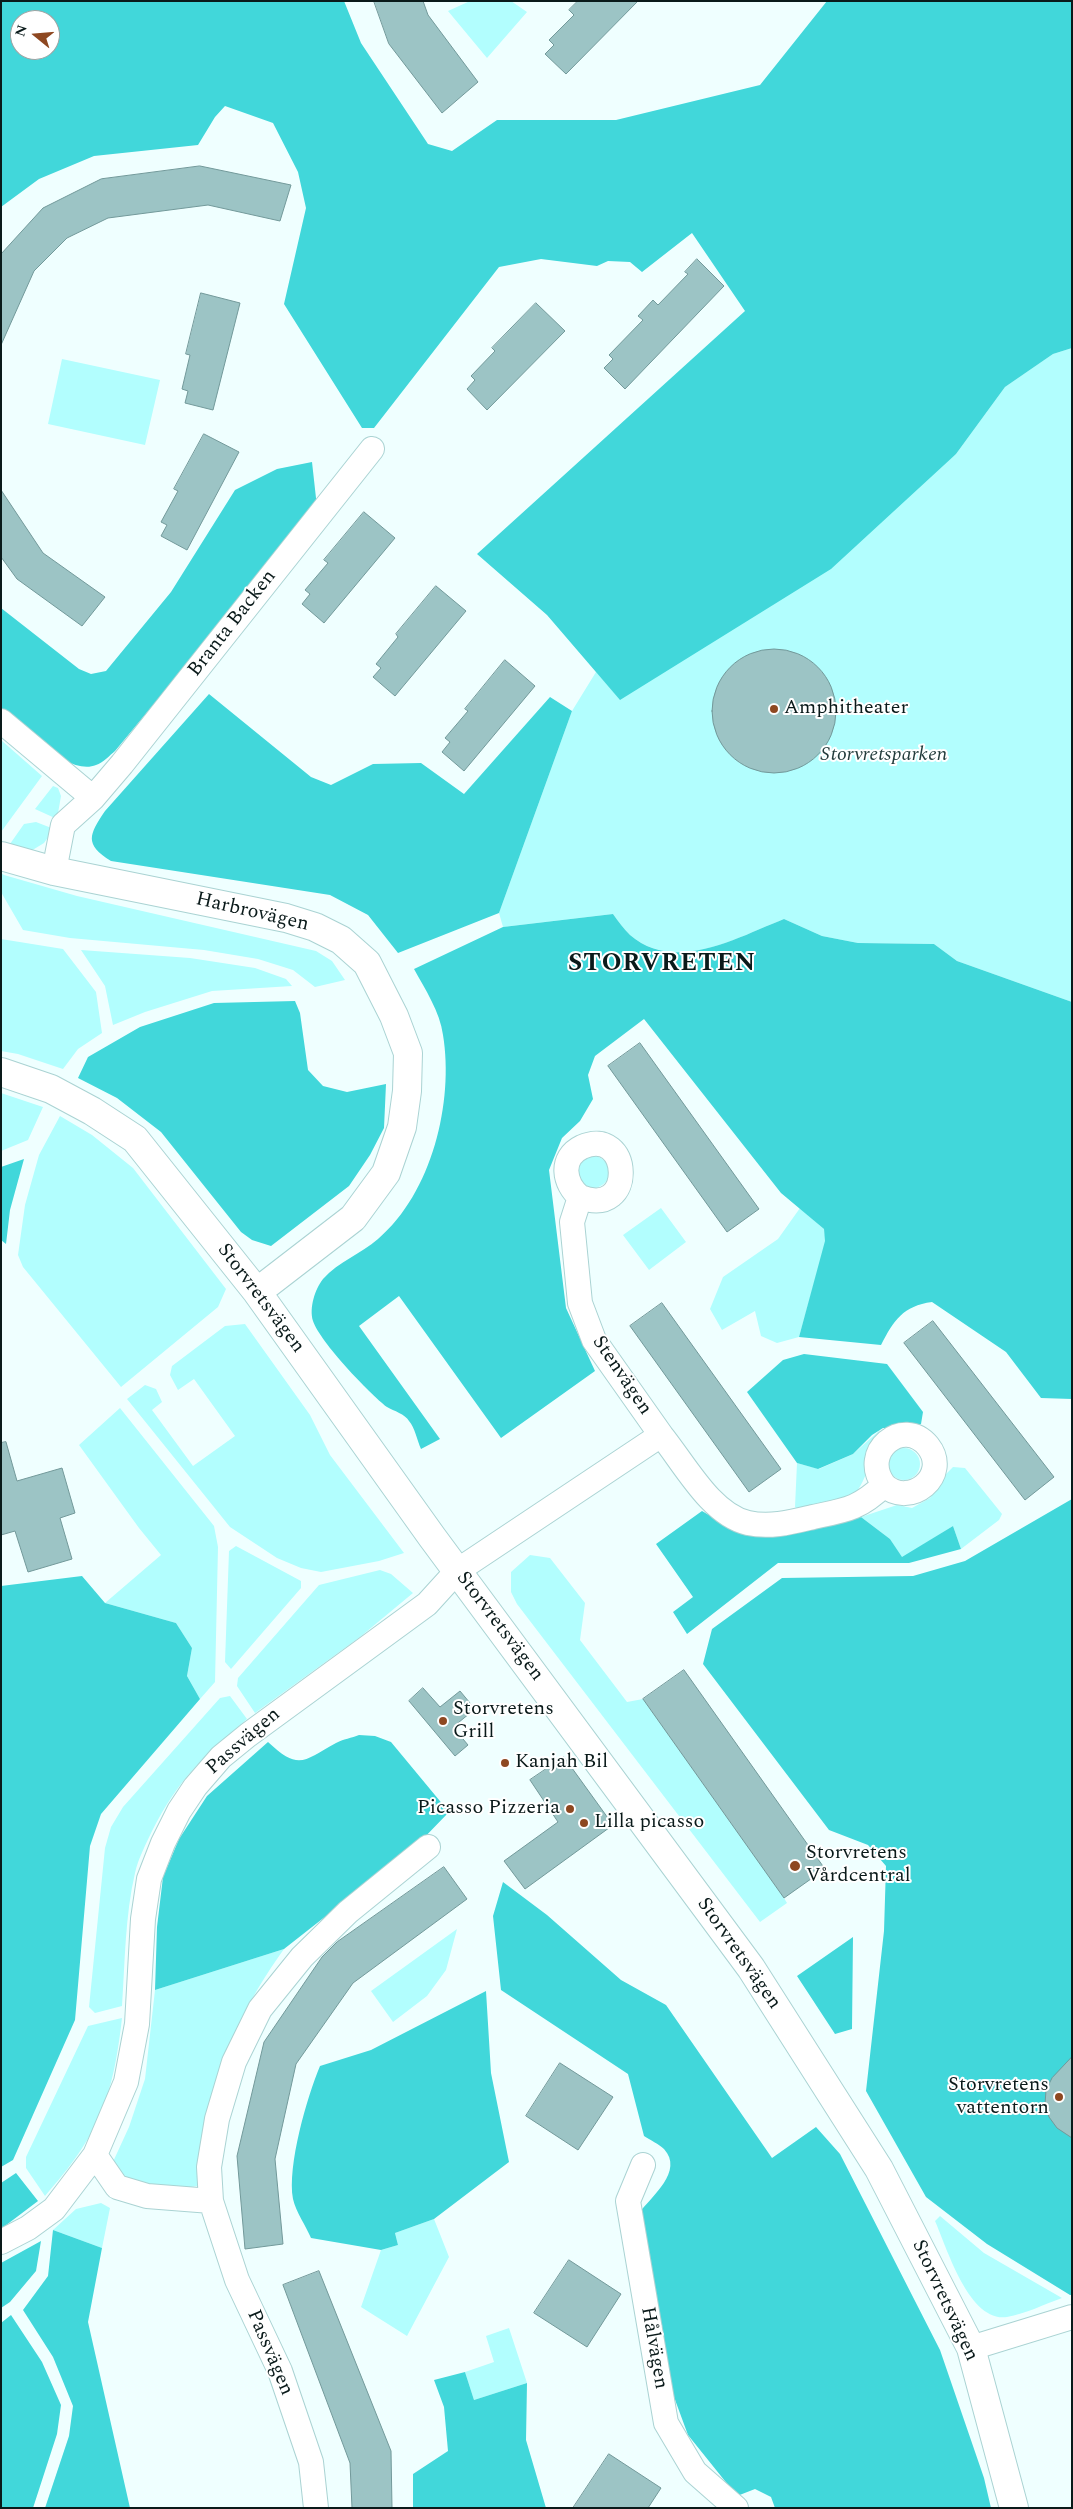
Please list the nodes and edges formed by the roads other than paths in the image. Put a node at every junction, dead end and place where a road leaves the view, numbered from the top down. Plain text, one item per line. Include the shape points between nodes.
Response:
1 (372, 449) dead end
2 (1, 721) edge
3 (93, 798) junction
4 (1, 856) edge
5 (54, 871) junction
6 (1, 1072) edge
7 (580, 1197) dead end
8 (257, 1292) junction
9 (661, 1434) junction
10 (884, 1485) dead end
11 (457, 1570) junction
12 (428, 1847) dead end
13 (95, 2155) junction
14 (642, 2165) dead end
15 (211, 2201) junction
16 (1, 2242) edge
17 (1072, 2317) edge
18 (971, 2348) junction
19 (316, 2508) edge
20 (736, 2508) edge
21 (1014, 2508) edge

1 - 3 street, Branta Backen
2 - 3 street
3 - 5 street, Branta Backen via 63,825
4 - 5 street, Harbrovägen
5 - 8 street, Harbrovägen via 286,918 316,927 341,940 373,974 408,1053 402,1127 386,1173 353,1218
6 - 8 street, Storvretsvägen via 61,1094 135,1138
7 - 9 street, Stenvägen via 572,1222 580,1304 594,1340
8 - 11 street, Storvretsvägen
9 - 10 street, Stenvägen via 711,1501 726,1514 748,1523 778,1525 853,1509
9 - 11 street, Stenvägen
11 - 13 street, Passvägen via 427,1604 275,1713 221,1757 179,1811 149,1879 143,1919 137,2024 126,2082
11 - 18 street, Storvretsvägen via 751,1968 879,2169
12 - 15 street, Passvägen via 348,1912 302,1957 260,2009 234,2062 217,2119 208,2167
13 - 15 street via 117,2186 147,2196
13 - 16 street, Passvägen via 54,2209
14 - 20 street, Hålvägen via 628,2201 666,2423 695,2472
15 - 19 street, Passvägen via 237,2280 280,2370 311,2462
17 - 18 street
18 - 21 street, Storvretsvägen

